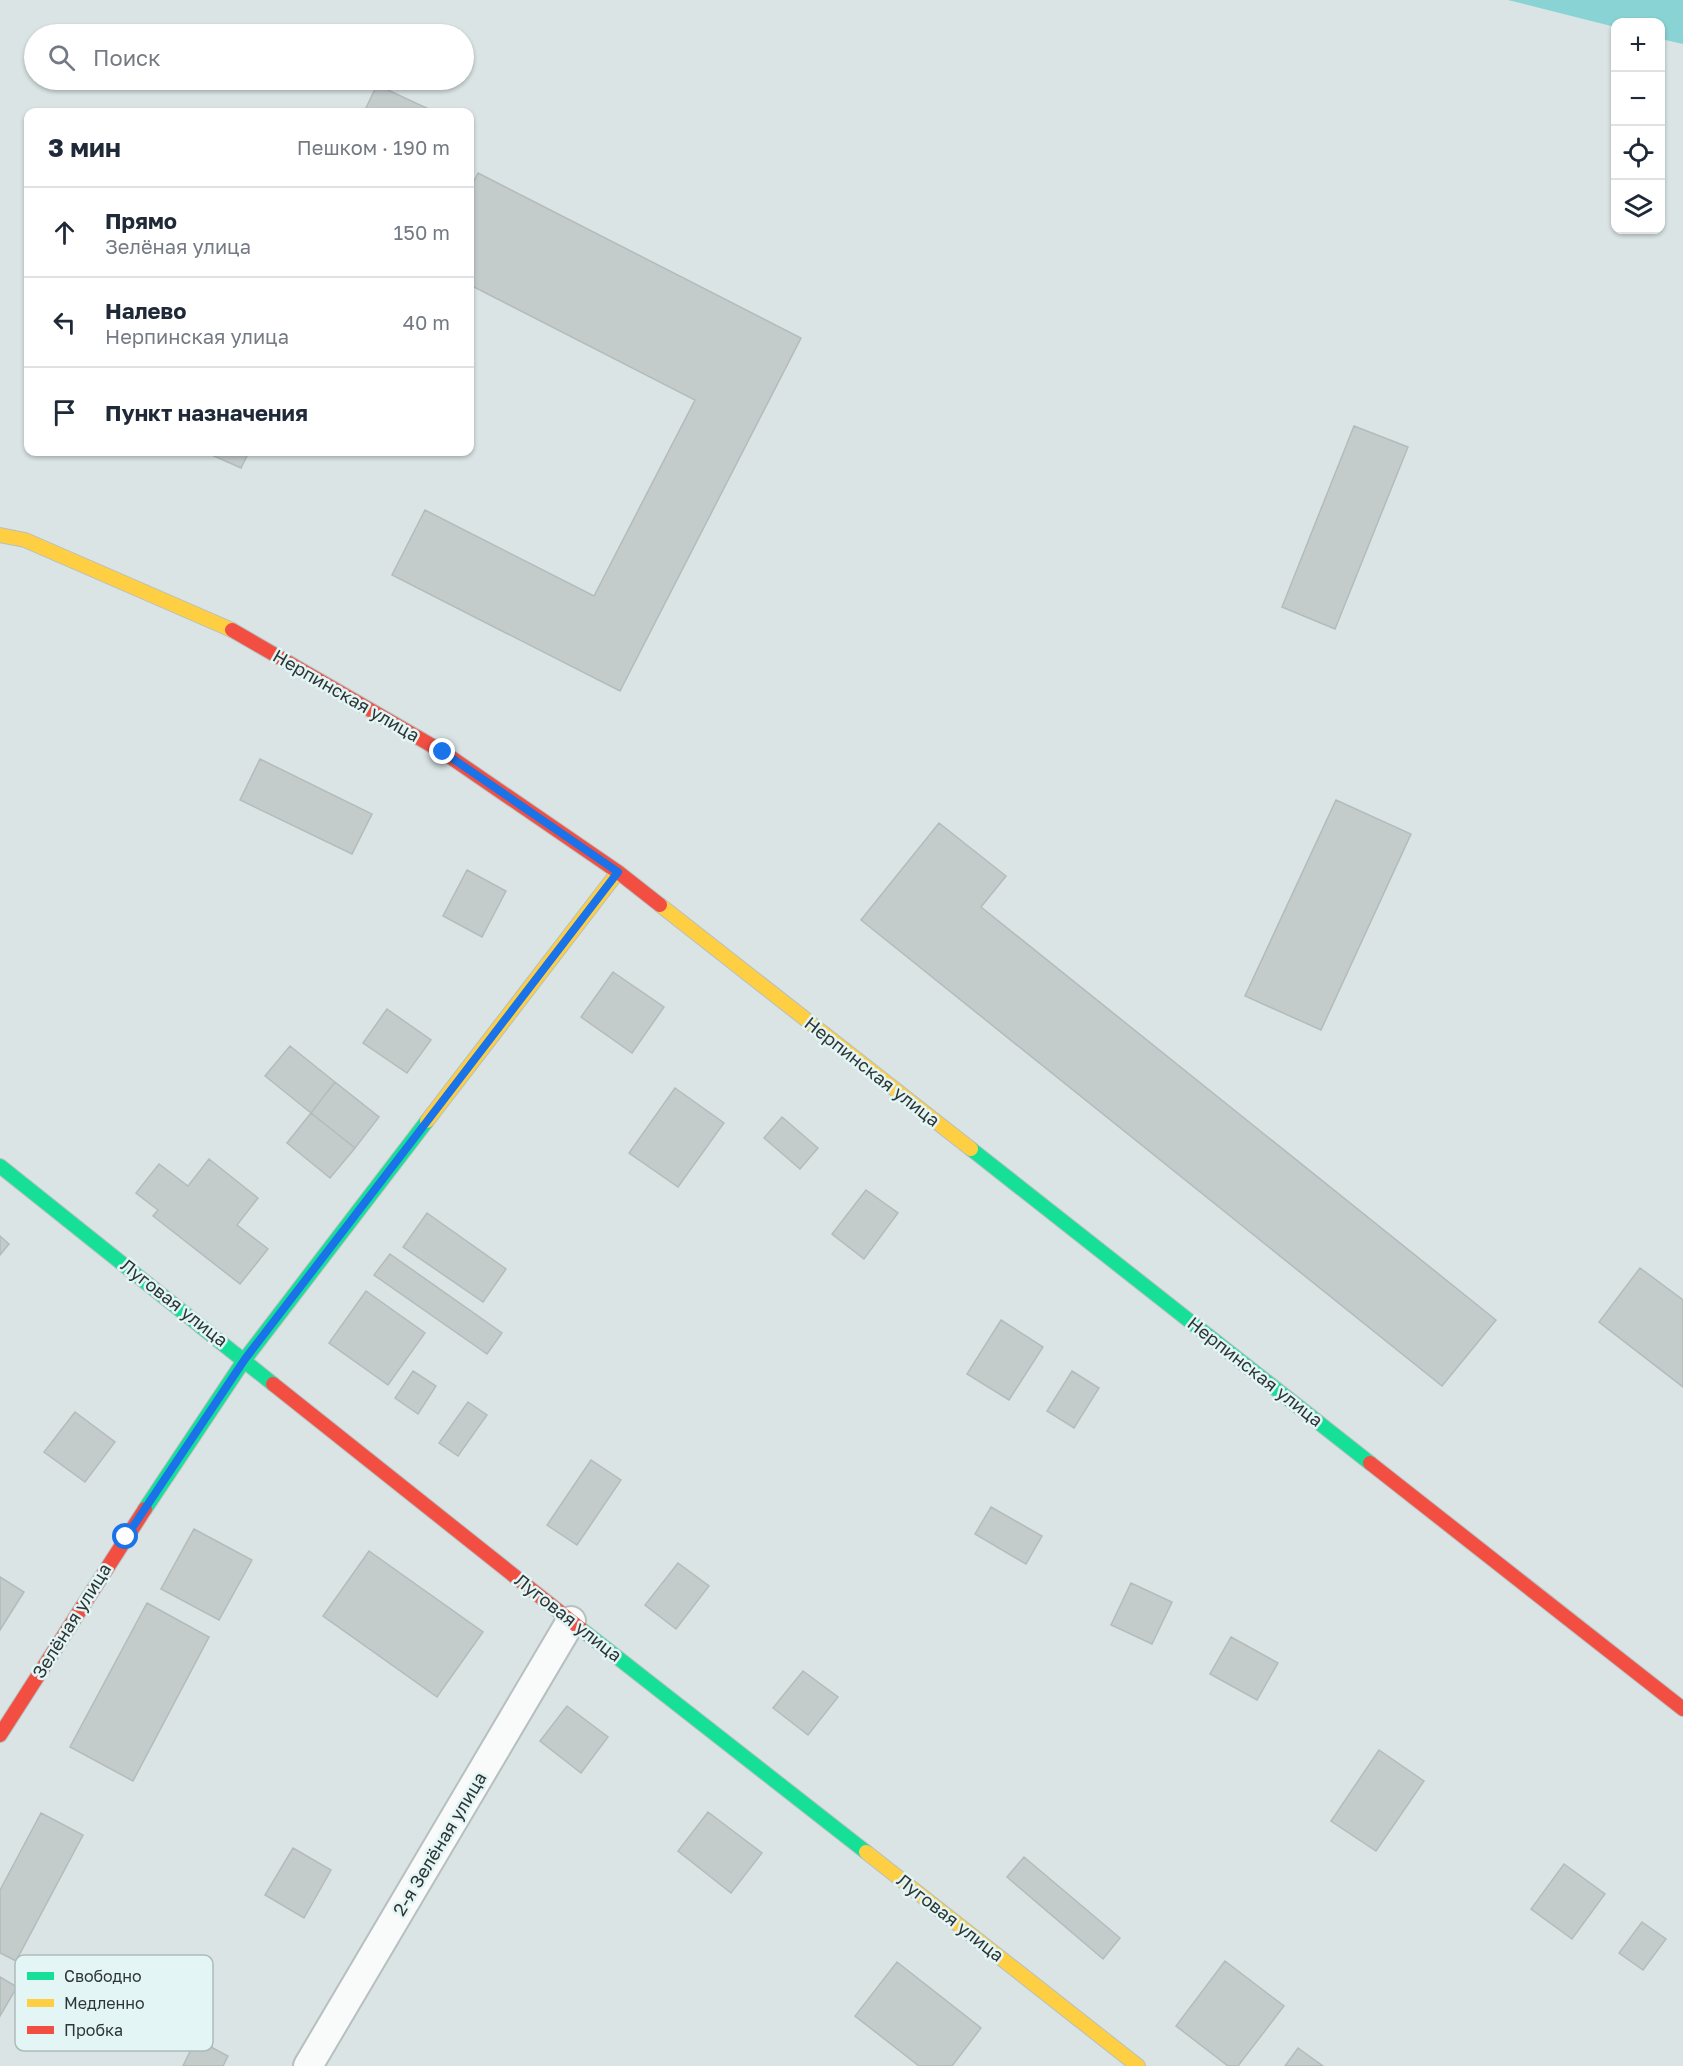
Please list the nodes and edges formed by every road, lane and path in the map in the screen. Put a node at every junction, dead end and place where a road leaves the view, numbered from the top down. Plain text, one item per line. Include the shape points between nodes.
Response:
1 (0, 535) edge
2 (618, 872) junction
3 (0, 1166) edge
4 (245, 1359) junction
5 (571, 1622) junction
6 (1683, 1709) edge
7 (0, 1735) edge
8 (308, 2066) edge
9 (1138, 2066) edge

1 - 2 street, Нерпинская улица via 25,540 238,633 443,752
2 - 4 street, Зелёная улица
2 - 6 street, Нерпинская улица
3 - 4 street, Луговая улица
4 - 5 street, Луговая улица
4 - 7 street, Зелёная улица
5 - 8 street, 2-я Зелёная улица
5 - 9 street, Луговая улица

